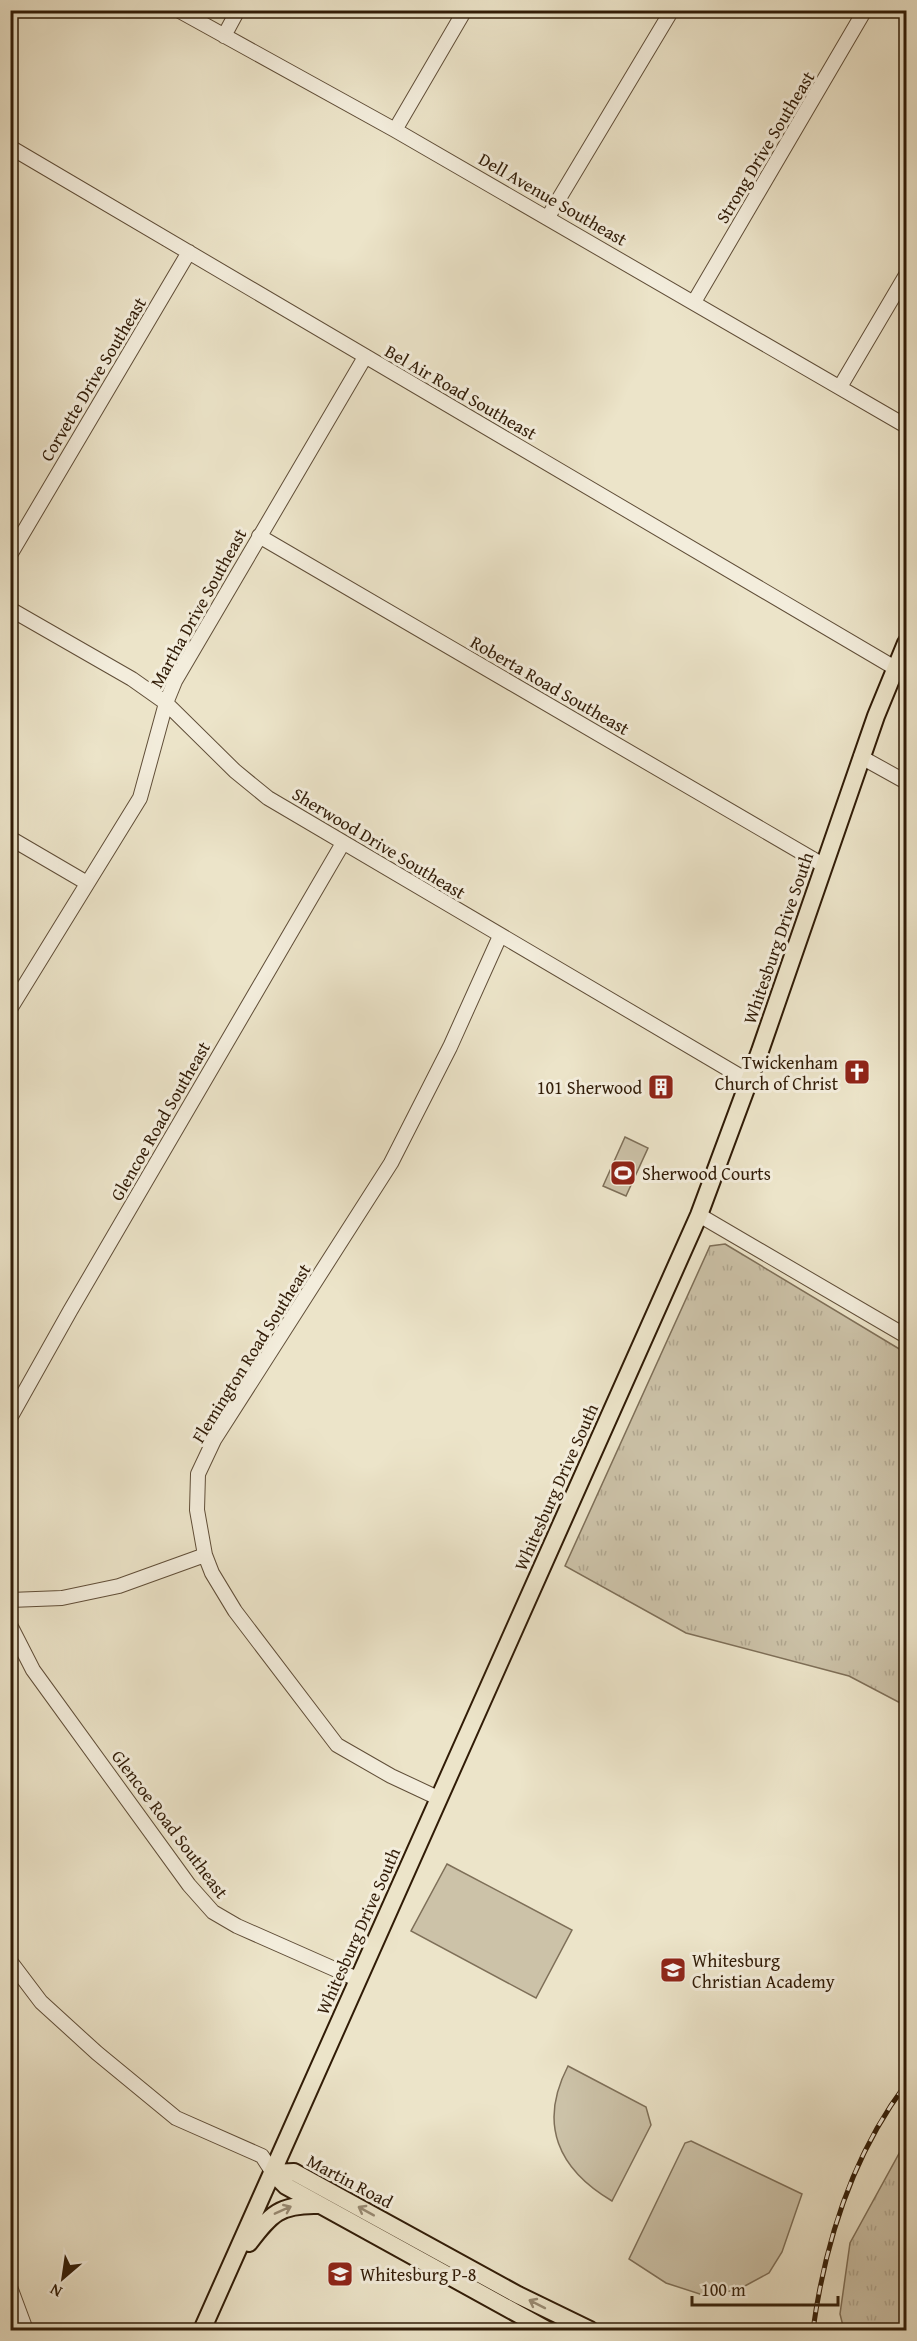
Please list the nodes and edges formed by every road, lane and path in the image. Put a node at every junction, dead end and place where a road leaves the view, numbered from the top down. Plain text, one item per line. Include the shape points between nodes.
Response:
1 (178, 10) edge
2 (238, 10) edge
3 (465, 10) edge
4 (672, 10) edge
5 (866, 10) edge
6 (224, 36) junction
7 (395, 130) junction
8 (10, 147) edge
9 (548, 217) junction
10 (189, 252) junction
11 (906, 274) edge
12 (694, 302) junction
13 (365, 357) junction
14 (840, 387) junction
15 (906, 426) edge
16 (259, 536) junction
17 (10, 555) edge
18 (10, 609) edge
19 (906, 643) edge
20 (895, 668) junction
21 (166, 703) junction
22 (861, 757) junction
23 (906, 782) edge
24 (10, 838) edge
25 (343, 843) junction
26 (823, 865) junction
27 (87, 883) junction
28 (500, 936) junction
29 (10, 1009) edge
30 (750, 1082) junction
31 (699, 1215) junction
32 (906, 1336) edge
33 (10, 1418) edge
34 (205, 1555) junction
35 (10, 1600) edge
36 (10, 1625) edge
37 (438, 1798) junction
38 (10, 1961) edge
39 (357, 1979) junction
40 (273, 2173) junction
41 (320, 2205) junction
42 (230, 2267) junction
43 (10, 2287) edge
44 (26, 2331) edge
45 (202, 2331) edge
46 (547, 2331) edge
47 (590, 2331) edge

1 - 6 street, Dell Avenue Southeast
2 - 6 street
3 - 7 street
4 - 9 street
5 - 12 street, Strong Drive Southeast
6 - 7 street, Dell Avenue Southeast
7 - 9 street, Dell Avenue Southeast
8 - 10 street, Bel Air Road Southeast
9 - 12 street, Dell Avenue Southeast
10 - 13 street, Bel Air Road Southeast
10 - 17 street, Corvette Drive Southeast
11 - 14 street
12 - 14 street, Dell Avenue Southeast
13 - 16 street, Martha Drive Southeast
13 - 20 street, Bel Air Road Southeast
14 - 15 street, Dell Avenue Southeast
16 - 21 street, Martha Drive Southeast
16 - 26 street, Roberta Road Southeast
18 - 21 street, Sherwood Drive Southeast via 132,679
19 - 20 main road, Whitesburg Drive South
20 - 22 main road, Whitesburg Drive South
21 - 25 street, Sherwood Drive Southeast via 268,798
21 - 27 street, Martha Drive Southeast via 140,798
22 - 23 street
22 - 26 main road, Whitesburg Drive South
24 - 27 street
25 - 28 street, Sherwood Drive Southeast
25 - 33 street, Glencoe Road Southeast
26 - 30 main road, Whitesburg Drive South
27 - 29 street, Martha Drive Southeast
28 - 30 street, Sherwood Drive Southeast
28 - 34 street, Flemington Road Southeast via 392,1163 214,1440 198,1474 197,1510
30 - 31 main road, Whitesburg Drive South
31 - 32 street
31 - 37 main road, Whitesburg Drive South
34 - 35 street via 119,1586 62,1598
34 - 37 street, Flemington Road Southeast via 235,1611 337,1744
36 - 39 street, Glencoe Road Southeast via 33,1670 189,1885 213,1912
37 - 39 main road, Whitesburg Drive South
38 - 40 street via 41,2002 176,2118 262,2156
39 - 40 main road, Whitesburg Drive South
40 - 41 main road, Martin Road via 286,2186
40 - 42 main road, Whitesburg Drive South
47 -> 40 main road, Martin Road via 294,2172
42 -> 41 main road via 267,2219 277,2212 287,2206
41 - 46 main road, Martin Road
42 - 45 main road, Whitesburg Drive South
43 - 44 street

